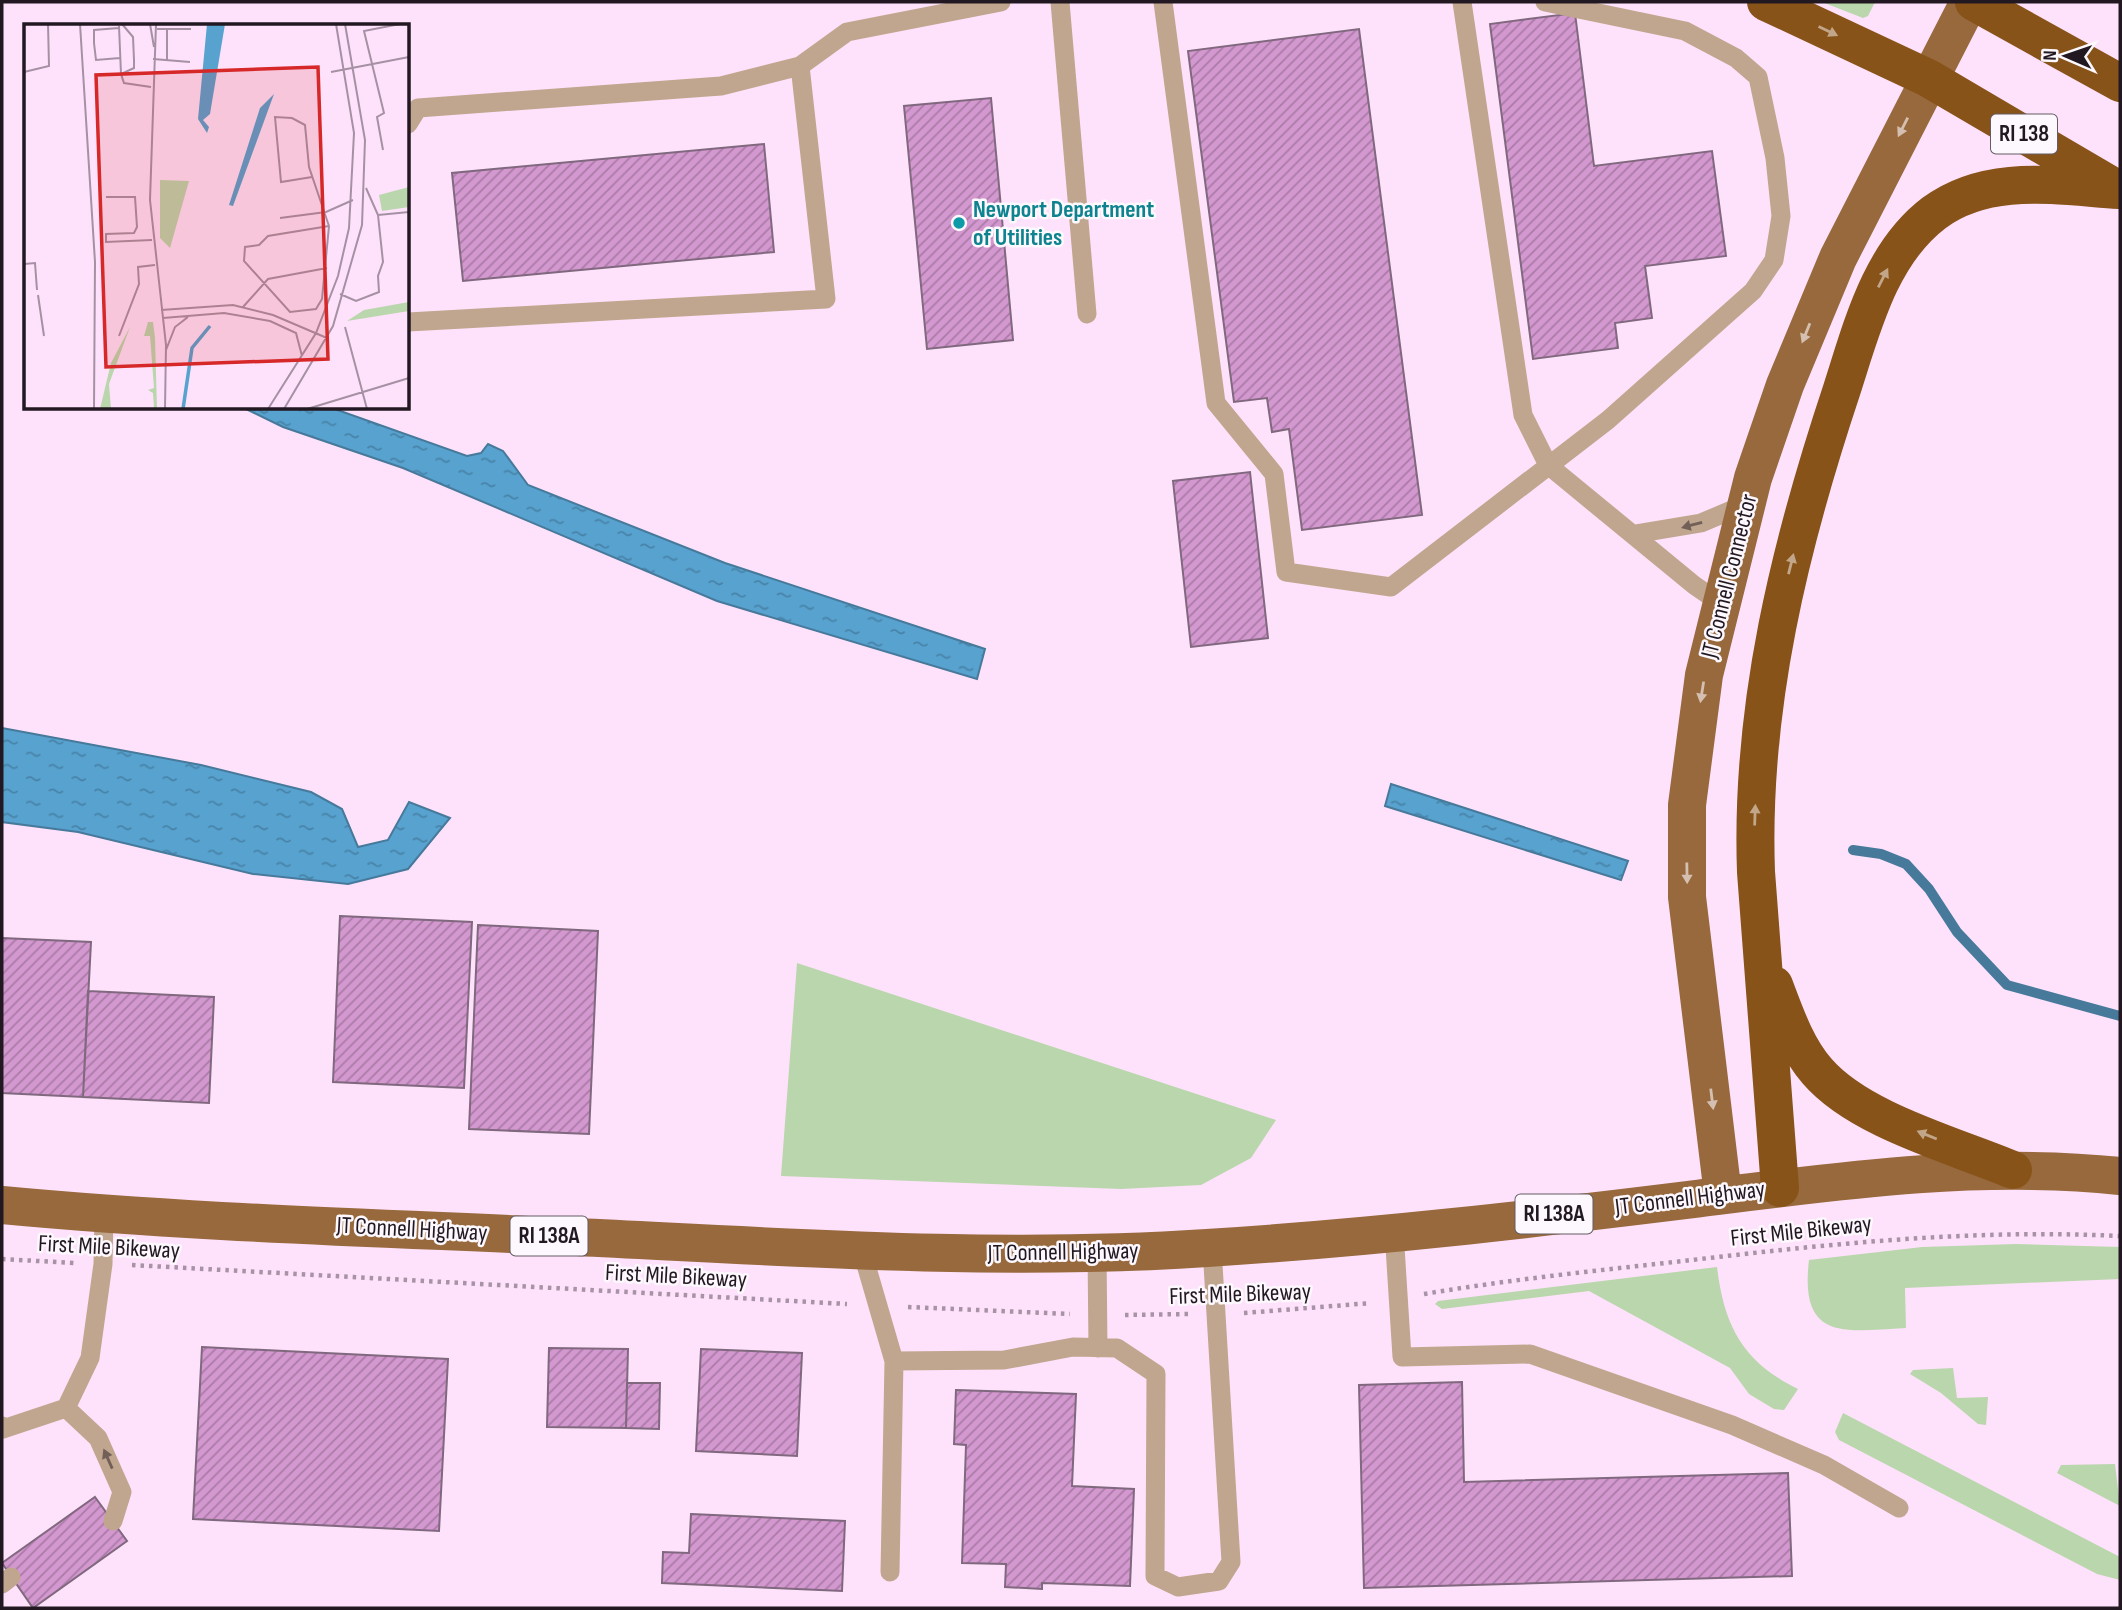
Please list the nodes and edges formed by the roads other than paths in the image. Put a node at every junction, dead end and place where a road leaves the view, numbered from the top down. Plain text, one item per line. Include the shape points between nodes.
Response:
1 (1001, 2) edge
2 (1060, 2) edge
3 (1163, 2) edge
4 (1462, 2) edge
5 (1545, 2) edge
6 (1766, 2) edge
7 (1971, 2) edge
8 (800, 66) junction
9 (1928, 78) junction
10 (2120, 83) edge
11 (410, 121) edge
12 (2120, 190) edge
13 (1087, 314) dead end
14 (410, 322) edge
15 (1548, 465) junction
16 (1746, 504) junction
17 (1635, 534) junction
18 (1720, 603) junction
19 (1763, 957) junction
20 (2012, 1170) junction
21 (2120, 1175) edge
22 (1780, 1188) junction
23 (1723, 1195) junction
24 (2, 1205) edge
25 (104, 1213) junction
26 (1394, 1231) junction
27 (1212, 1248) junction
28 (862, 1251) junction
29 (1097, 1252) junction
30 (1098, 1348) junction
31 (894, 1361) junction
32 (66, 1408) junction
33 (2, 1428) edge
34 (1899, 1508) dead end
35 (113, 1521) dead end
36 (890, 1572) dead end

1 - 8 lane via 847,32
2 - 13 lane
3 - 15 lane via 1216,402 1274,474 1286,572 1391,587
4 - 15 lane via 1523,415
5 - 15 lane via 1685,31 1737,58 1758,77 1781,216 1774,260 1753,290 1608,420
6 -> 9 highway, RI 138
7 - 9 main road, JT Connell Connector
7 - 10 highway
8 - 11 lane via 720,86 418,108
8 - 14 lane via 826,299
9 - 12 highway, RI 138
9 -> 16 main road, JT Connell Connector via 1824,288 1780,397
19 -> 12 highway via 1756,784 1776,631 1813,480 1879,286 1899,249 1922,224 1969,195 2018,184
15 - 17 lane
16 -> 17 lane via 1701,523
16 - 18 main road, JT Connell Connector
17 - 18 lane
18 -> 23 main road, JT Connell Connector via 1696,723 1686,843 1691,932
20 -> 19 highway via 1867,1110 1836,1090 1805,1055
19 - 22 highway
20 - 21 main road, JT Connell Highway / RI 138A
20 - 22 main road, JT Connell Highway / RI 138A via 1876,1177
22 - 23 main road, JT Connell Highway / RI 138A
23 - 26 main road, JT Connell Highway / RI 138A
24 - 25 main road, JT Connell Highway / RI 138A
25 - 28 main road, JT Connell Highway / RI 138A
25 - 32 lane via 103,1264 90,1358
26 - 27 main road, JT Connell Highway / RI 138A
26 - 34 lane via 1402,1357 1530,1354 1732,1425 1824,1465
27 - 29 main road, JT Connell Highway / RI 138A
27 - 30 lane via 1230,1562 1219,1581 1178,1587 1155,1576 1156,1374 1117,1348
28 - 29 main road, JT Connell Highway / RI 138A
28 - 31 lane
29 - 30 lane
30 - 31 lane via 1073,1347 1004,1360
31 - 36 lane
32 - 33 lane
35 -> 32 lane via 122,1492 98,1438

